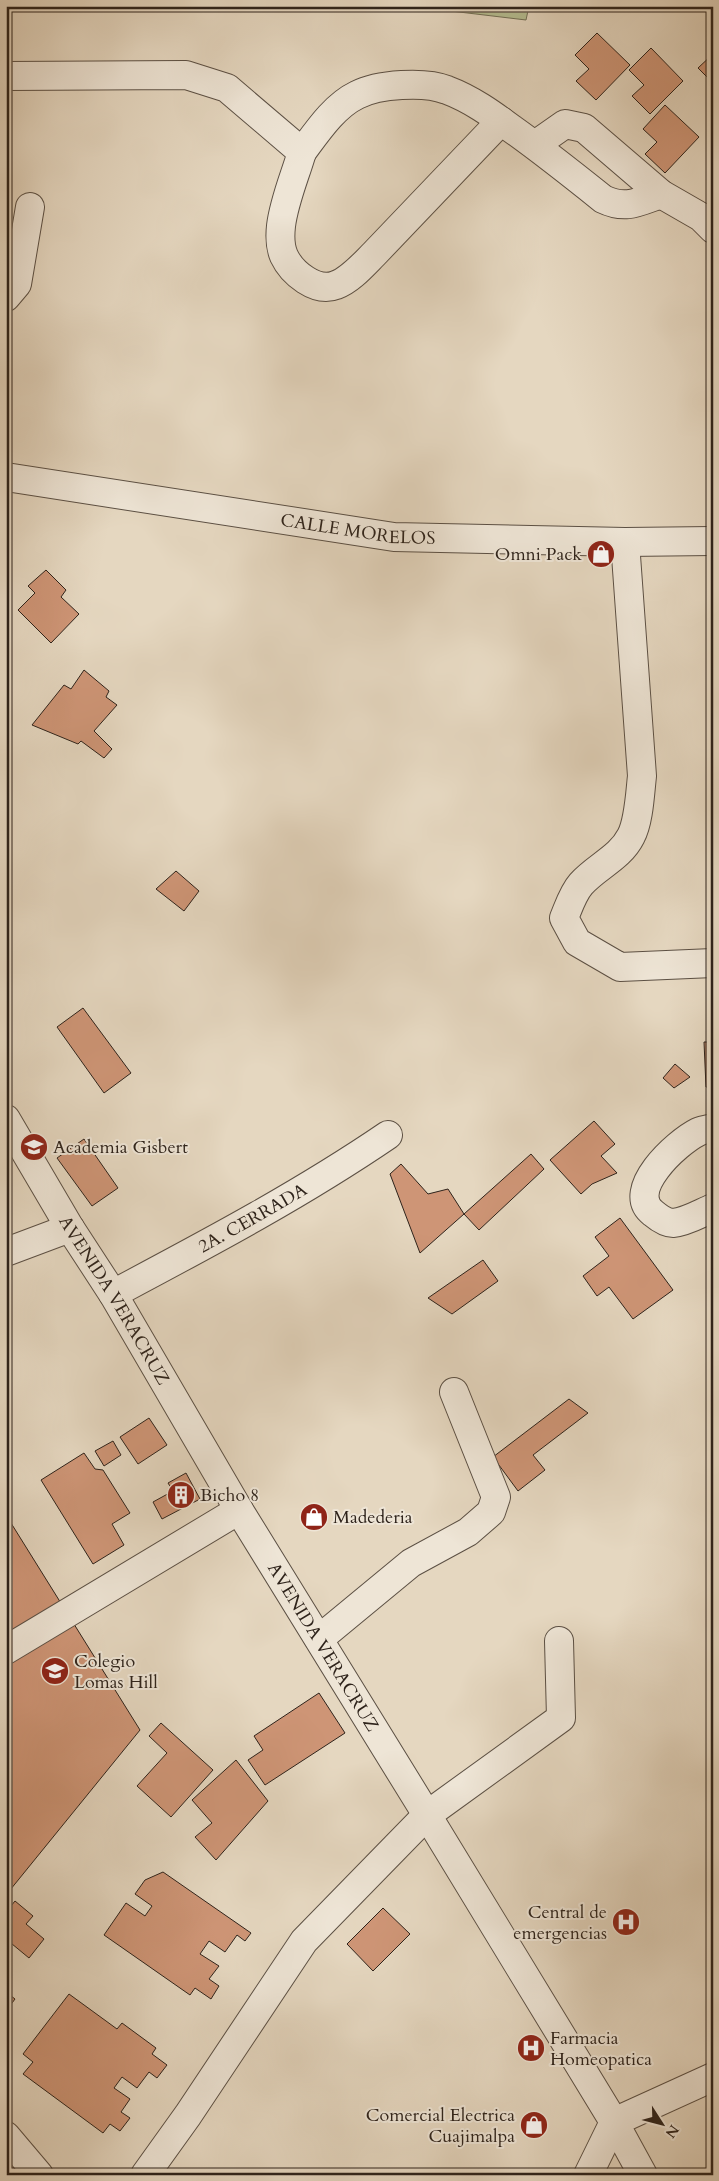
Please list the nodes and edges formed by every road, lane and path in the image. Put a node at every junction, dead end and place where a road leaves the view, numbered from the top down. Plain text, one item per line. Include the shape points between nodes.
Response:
1 (6, 76) edge
2 (501, 121) junction
3 (535, 145) junction
4 (302, 152) junction
5 (661, 194) junction
6 (30, 207) dead end
7 (709, 217) edge
8 (6, 297) edge
9 (6, 478) edge
10 (713, 541) edge
11 (625, 542) junction
12 (713, 963) edge
13 (6, 1119) edge
14 (713, 1128) edge
15 (388, 1135) dead end
16 (713, 1208) edge
17 (70, 1228) junction
18 (6, 1252) edge
19 (113, 1294) junction
20 (454, 1392) dead end
21 (239, 1510) junction
22 (318, 1639) junction
23 (559, 1641) dead end
24 (6, 1650) edge
25 (427, 1815) junction
26 (713, 2077) edge
27 (614, 2122) junction
28 (6, 2136) edge
29 (39, 2175) edge
30 (145, 2175) edge
31 (588, 2175) edge
32 (643, 2175) edge

1 - 4 street via 186,75 227,88
2 - 3 street
2 - 4 street via 472,101 445,89 416,85 382,87 357,95 337,110 317,130
2 - 4 street via 374,254 336,286 322,288 307,282 291,266 281,245 281,226
3 - 5 street via 615,205 626,206
3 - 5 street via 565,124 584,128
5 - 7 street
6 - 8 street via 17,284
9 - 11 street, CALLE MORELOS via 394,537
10 - 11 street, CALLE MORELOS
11 - 12 street via 642,776 639,806 632,835 617,855 581,884 564,918 577,942 620,967
13 - 17 street, AVENIDA VERACRUZ
14 - 16 street via 698,1132 682,1142 646,1184 643,1196 646,1208 662,1220 673,1223
15 - 19 street, 2A. CERRADA via 342,1167 241,1226
17 - 18 street
17 - 19 street, AVENIDA VERACRUZ
19 - 21 street, AVENIDA VERACRUZ
20 - 22 street via 496,1497 491,1512 468,1532 411,1563
21 - 22 street, AVENIDA VERACRUZ
21 - 24 street
22 - 25 street, AVENIDA VERACRUZ
23 - 25 street via 561,1718
25 - 27 street, AVENIDA VERACRUZ
25 - 30 street via 304,1941
26 - 27 street
27 - 31 street
27 - 32 street, AVENIDA VERACRUZ
28 - 29 street

